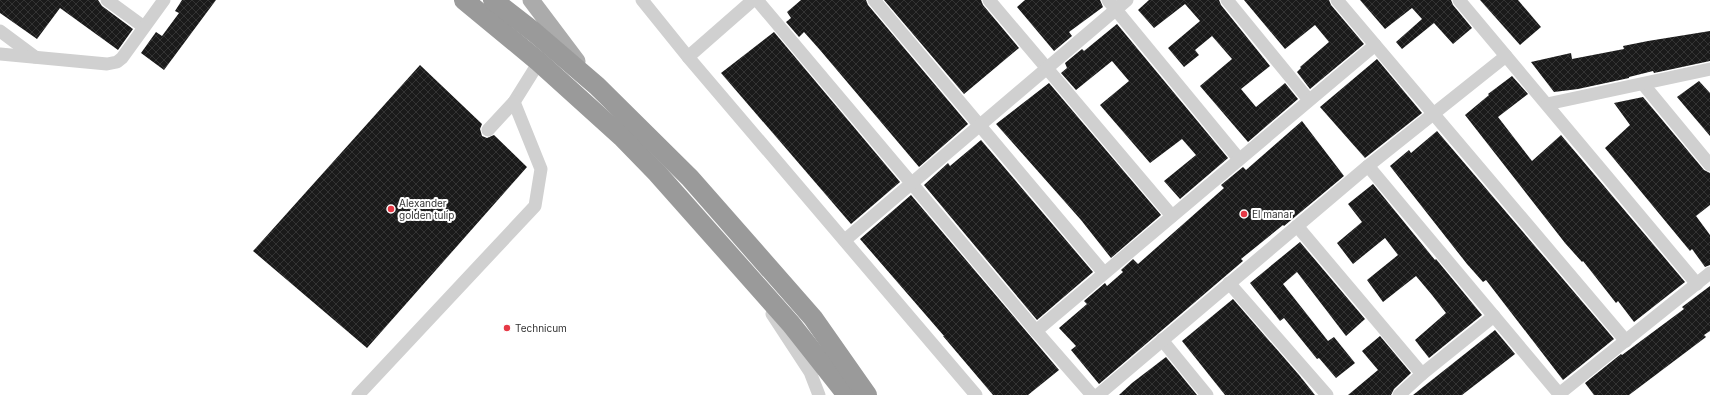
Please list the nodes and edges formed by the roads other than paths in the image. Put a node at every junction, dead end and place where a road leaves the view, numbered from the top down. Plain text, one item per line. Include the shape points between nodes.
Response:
1 (107, 0) edge
2 (164, 0) edge
3 (464, 0) edge
4 (493, 0) edge
5 (531, 0) edge
6 (642, 0) edge
7 (753, 0) edge
8 (757, 0) edge
9 (874, 0) edge
10 (989, 0) edge
11 (1127, 0) edge
12 (1226, 0) edge
13 (1337, 0) edge
14 (1459, 0) edge
15 (1112, 5) edge
16 (144, 27) junction
17 (0, 31) edge
18 (1375, 45) junction
19 (0, 54) edge
20 (688, 56) junction
21 (1506, 56) junction
22 (35, 58) junction
23 (539, 62) junction
24 (1047, 68) junction
25 (1710, 69) edge
26 (1643, 84) junction
27 (597, 86) junction
28 (1309, 100) junction
29 (514, 102) junction
30 (1546, 104) junction
31 (1434, 114) junction
32 (980, 124) junction
33 (488, 130) dead end
34 (1239, 159) junction
35 (1710, 165) edge
36 (1368, 166) junction
37 (911, 183) junction
38 (1172, 216) junction
39 (1297, 226) junction
40 (845, 240) junction
41 (736, 262) junction
42 (1104, 273) junction
43 (1710, 273) edge
44 (1229, 283) junction
45 (1697, 284) junction
46 (1494, 316) junction
47 (1036, 331) junction
48 (1162, 340) junction
49 (1626, 341) junction
50 (1422, 374) junction
51 (1560, 394) edge
52 (358, 395) edge
53 (819, 395) edge
54 (847, 395) edge
55 (867, 395) edge
56 (976, 395) edge
57 (1092, 395) edge
58 (1098, 395) edge
59 (1207, 395) edge
60 (1327, 395) edge
61 (1399, 395) edge

1 - 16 street
2 - 16 street
3 - 23 highway
4 - 27 highway
5 - 27 main road via 563,45
6 - 20 street
7 - 20 street
8 - 37 street
9 - 32 street
10 - 24 street
11 - 15 street
12 - 28 street
13 - 18 street
14 - 21 street
15 - 24 street
15 - 34 street
16 - 22 street via 117,62 107,64
17 - 22 street
18 - 28 street
18 - 31 street
19 - 22 street
20 - 40 street
21 - 30 street
21 - 31 street
23 - 29 street
23 - 41 highway via 622,137
24 - 32 street
24 - 38 street
25 - 26 street
26 - 30 street
26 - 35 street
27 - 55 highway via 690,178 773,271 813,318
28 - 34 street
29 - 33 street
29 - 52 street via 541,169 535,206
30 - 45 street
31 - 36 street
31 - 49 street
32 - 37 street
32 - 42 street
34 - 38 street
36 - 39 street
36 - 46 street
37 - 40 street
37 - 47 street
38 - 42 street
39 - 44 street
39 - 50 street
40 - 56 street
41 - 53 street via 810,372
41 - 54 highway via 791,324
42 - 47 street
43 - 45 street
44 - 48 street
44 - 60 street
45 - 49 street
46 - 50 street
46 - 51 street
47 - 57 street
48 - 58 street
48 - 59 street
49 - 51 street
50 - 61 street

